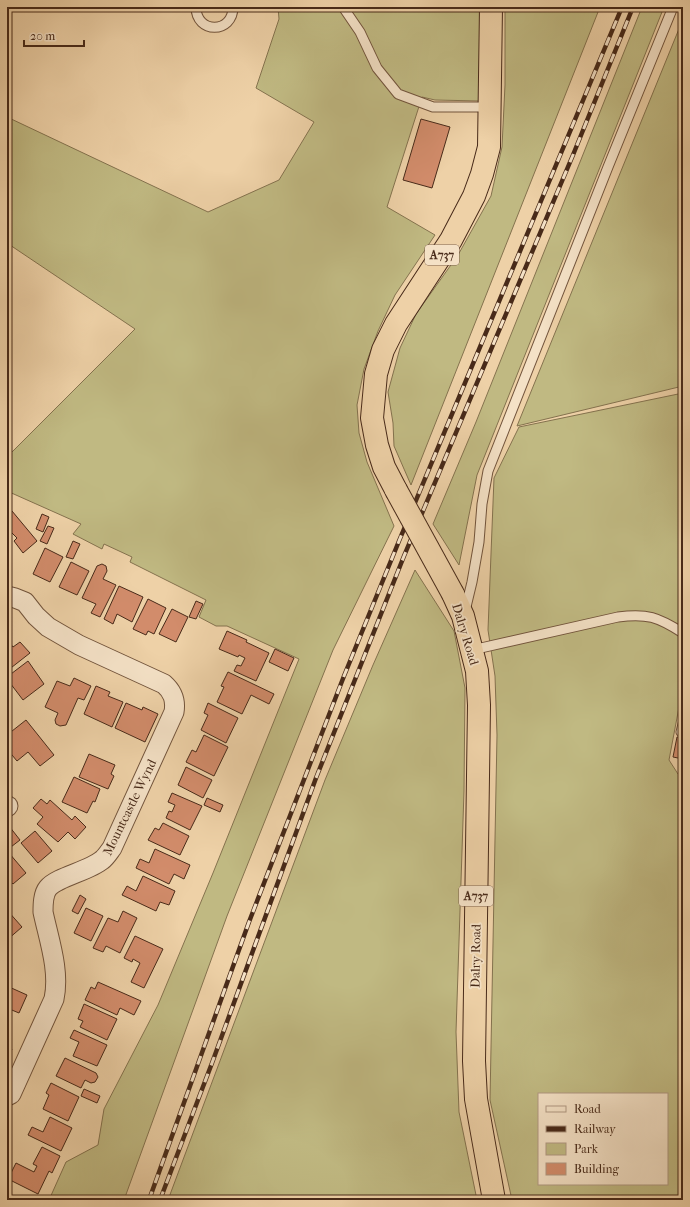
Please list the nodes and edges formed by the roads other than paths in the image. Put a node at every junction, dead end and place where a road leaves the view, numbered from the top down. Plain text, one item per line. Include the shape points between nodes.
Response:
1 (196, 7) edge
2 (233, 7) edge
3 (343, 7) edge
4 (490, 7) edge
5 (673, 7) edge
6 (489, 107) junction
7 (7, 596) edge
8 (463, 616) junction
9 (683, 633) edge
10 (472, 650) junction
11 (7, 1096) edge
12 (494, 1200) edge

1 - 2 lane via 202,23 213,28 230,20
3 - 6 lane via 360,32 376,68 398,94 433,107
4 - 6 highway, A737
5 - 8 lane via 488,471 479,542
6 - 8 highway, Dalry Road / A737, bridge via 489,147 474,196 451,240 396,324 383,350 376,374 372,418 384,467
7 - 11 street, Mountcastle Wynd via 25,602 48,627 79,645 164,684 171,690 175,704 112,848 103,860 94,866 47,888 42,904 56,975 54,999 11,1094
8 - 10 highway, Dalry Road / A737
9 - 10 lane via 654,617 635,614
10 - 12 highway, Dalry Road / A737 via 477,671 479,706 474,1022 476,1099

